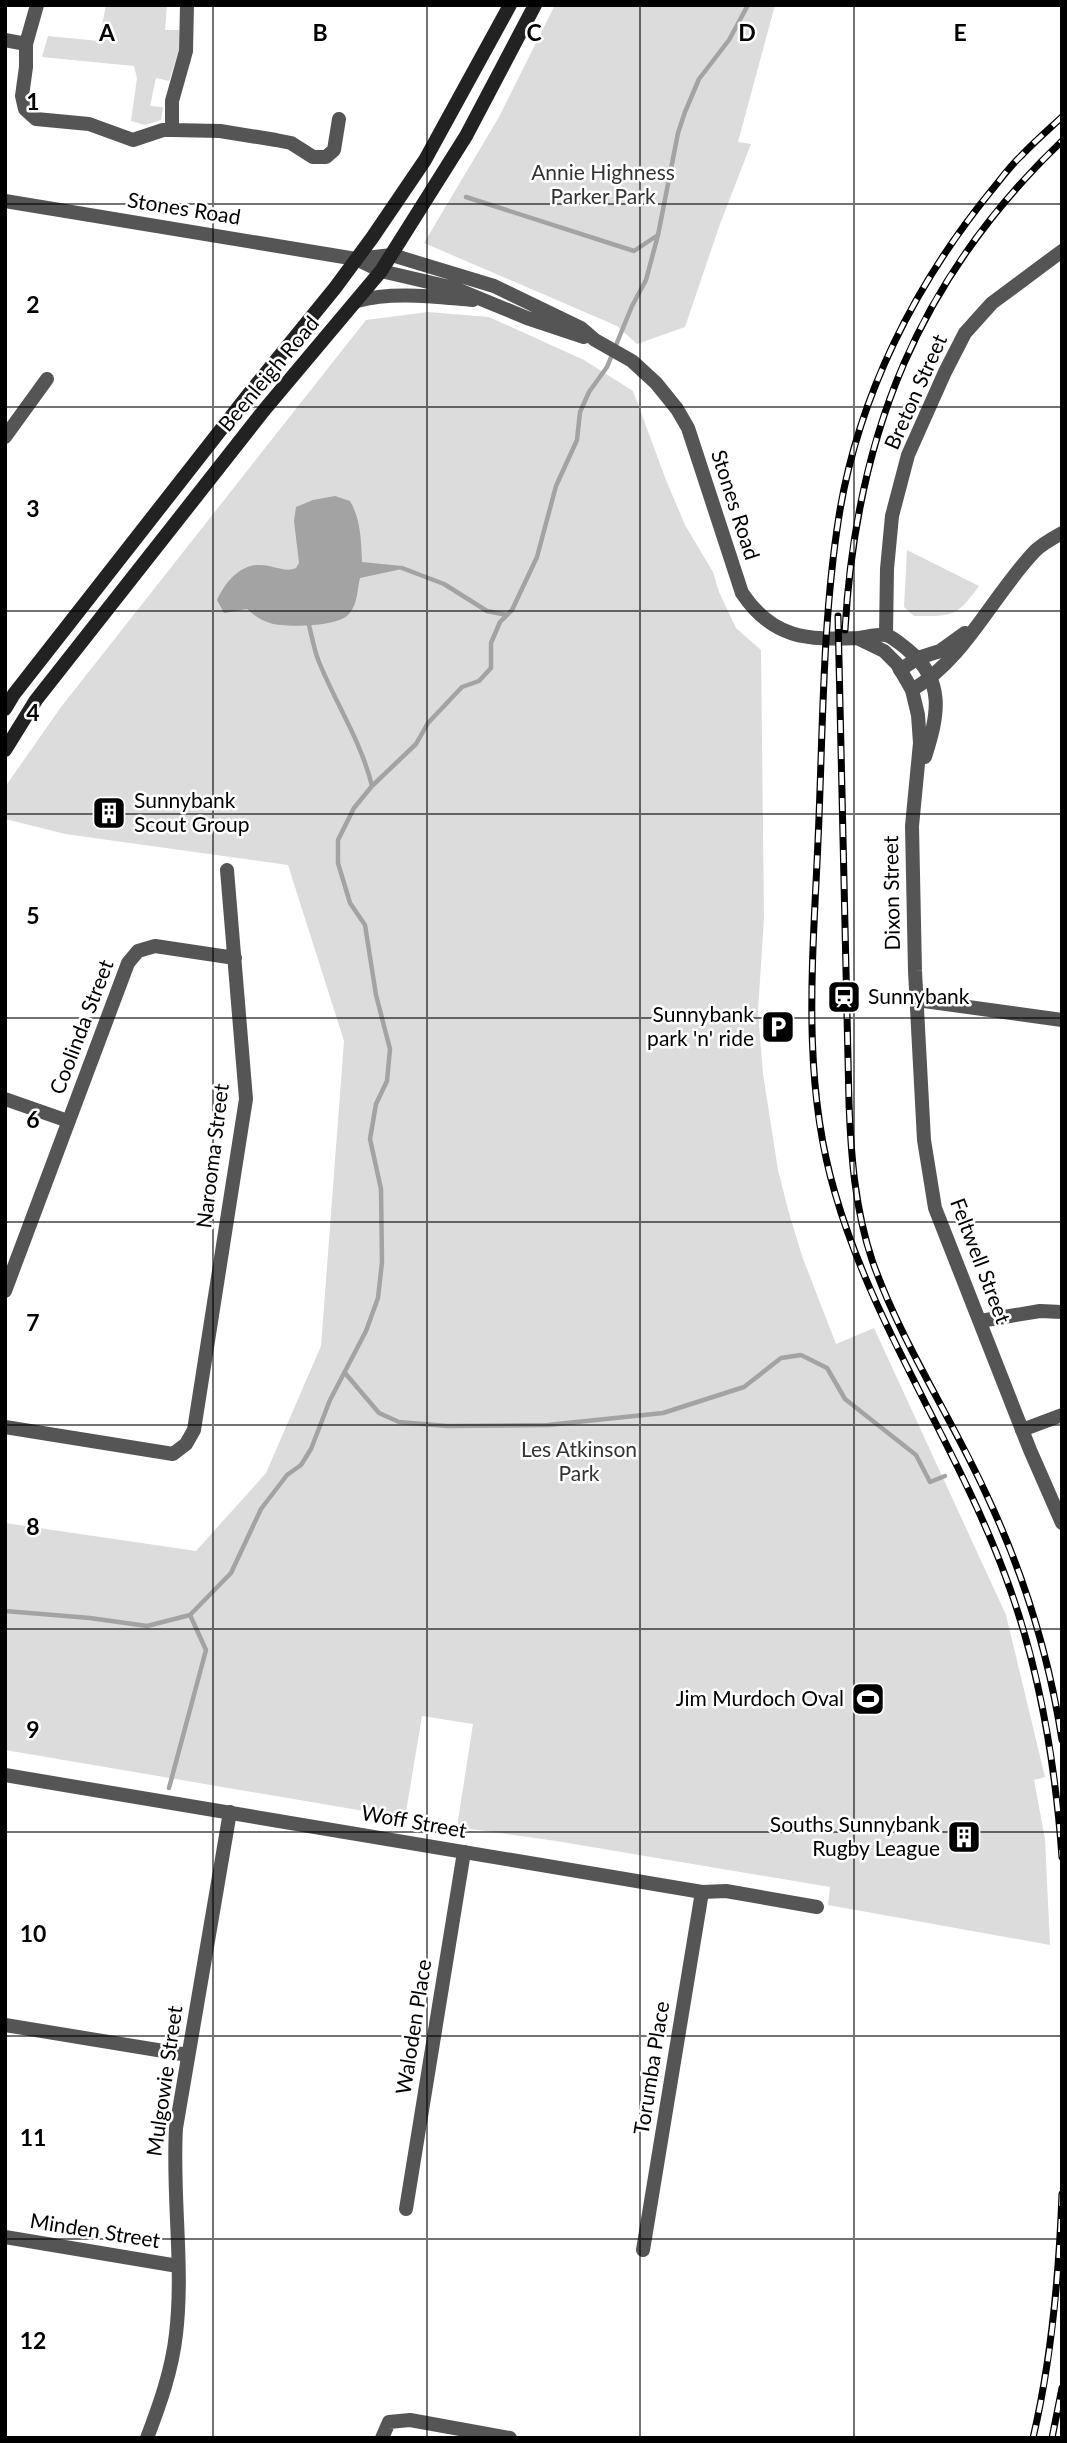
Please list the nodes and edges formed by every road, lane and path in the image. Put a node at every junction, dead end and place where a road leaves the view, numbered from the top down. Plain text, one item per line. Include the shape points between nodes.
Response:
1 (37, 5) edge
2 (187, 5) edge
3 (510, 5) edge
4 (535, 5) edge
5 (5, 40) edge
6 (26, 44) junction
7 (339, 120) dead end
8 (173, 130) junction
9 (5, 201) edge
10 (1062, 251) edge
11 (392, 255) junction
12 (356, 259) junction
13 (381, 271) junction
14 (357, 301) junction
15 (485, 301) junction
16 (595, 340) junction
17 (47, 379) dead end
18 (5, 437) edge
19 (1062, 533) edge
20 (975, 626) junction
21 (886, 635) junction
22 (857, 638) junction
23 (918, 658) junction
24 (900, 670) junction
25 (932, 678) junction
26 (912, 690) junction
27 (5, 709) edge
28 (5, 750) edge
29 (916, 785) junction
30 (227, 870) dead end
31 (235, 958) junction
32 (917, 1000) junction
33 (1062, 1020) edge
34 (5, 1099) edge
35 (68, 1121) junction
36 (5, 1291) edge
37 (1062, 1312) edge
38 (980, 1321) junction
39 (1062, 1415) edge
40 (5, 1427) edge
41 (1022, 1430) junction
42 (1062, 1523) edge
43 (5, 1775) edge
44 (230, 1812) junction
45 (464, 1852) junction
46 (702, 1892) junction
47 (817, 1907) dead end
48 (5, 2025) edge
49 (188, 2055) junction
50 (407, 2209) dead end
51 (5, 2237) edge
52 (643, 2250) dead end
53 (178, 2266) junction
54 (147, 2438) edge
55 (382, 2438) edge
56 (510, 2438) edge

1 - 6 street
2 - 8 street via 186,51 172,101
3 - 12 main road, Beenleigh Road via 425,160
4 - 11 main road, Beenleigh Road via 466,136
5 - 6 street
6 - 8 street via 22,96 25,109 36,119 89,124 133,141
7 - 8 street via 334,150 326,158 313,158 284,141 220,131
9 - 12 street, Stones Road
10 - 21 street, Breton Street via 992,303 965,333 908,455 892,516
11 - 12 street, Stones Road
11 - 13 main road, Beenleigh Road
11 - 16 street, Stones Road via 494,286 581,328
12 - 13 street, Stones Road
12 - 27 main road, Beenleigh Road
13 - 14 main road, Beenleigh Road
13 - 15 street, Stones Road via 454,288
14 - 15 street, Stones Road via 388,296
14 - 28 main road, Beenleigh Road via 265,409 36,700
15 - 16 street, Stones Road
16 - 22 street, Stones Road via 632,361 677,409 688,428 742,593 753,610 788,633
17 - 18 street
19 - 20 street via 1036,549
20 - 23 street via 940,651
20 - 25 street
21 - 22 street, Stones Road
21 - 23 street
22 - 24 street, Stones Road via 884,651
23 - 24 street
23 - 25 street
24 - 26 street, Dixon Street
25 - 26 street
25 - 29 street, Dixon Street via 936,723
26 - 29 street, Dixon Street via 920,743
29 - 32 street, Dixon Street via 912,826
30 - 31 street, Narooma Street
31 - 35 street, Coolinda Street via 155,946 138,951 128,963
31 - 40 street, Narooma Street via 246,1099 194,1430 173,1454
32 - 33 street
32 - 38 street, Feltwell Street via 924,1140 936,1208
34 - 35 street
35 - 36 street, Coolinda Street
37 - 38 street
38 - 41 street, Feltwell Street
39 - 41 street
41 - 42 street, Feltwell Street
43 - 44 street, Woff Street
44 - 45 street, Woff Street
44 - 49 street, Mulgowie Street
45 - 46 street, Woff Street
45 - 50 street, Waloden Place
46 - 47 street, Woff Street via 726,1891
46 - 52 street, Torumba Place
48 - 49 street
49 - 53 street, Mulgowie Street via 174,2158
51 - 53 street, Minden Street
53 - 54 street, Mulgowie Street via 174,2346 167,2384
55 - 56 street via 389,2423 410,2420

